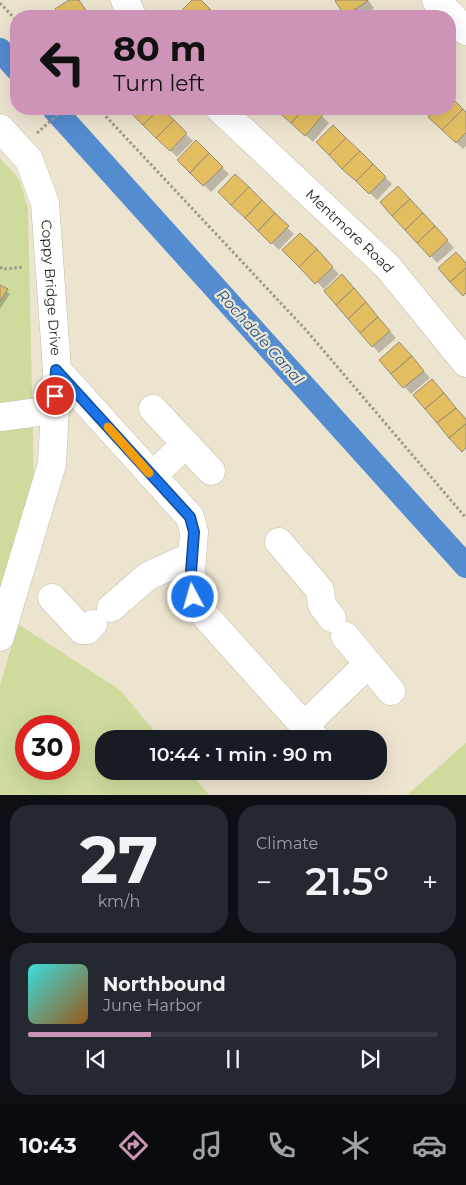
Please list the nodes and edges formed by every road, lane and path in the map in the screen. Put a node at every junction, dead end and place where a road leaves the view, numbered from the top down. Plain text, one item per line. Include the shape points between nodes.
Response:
1 (436, 0) edge
2 (0, 3) edge
3 (446, 10) edge
4 (10, 14) edge
5 (456, 21) edge
6 (466, 31) edge
7 (57, 115) edge
8 (105, 115) edge
9 (226, 115) edge
10 (0, 128) edge
11 (39, 131) dead end
12 (466, 363) edge
13 (56, 370) junction
14 (153, 409) dead end
15 (54, 410) junction
16 (0, 417) edge
17 (186, 444) junction
18 (211, 471) dead end
19 (152, 476) junction
20 (466, 518) edge
21 (279, 542) dead end
22 (192, 556) junction
23 (52, 598) dead end
24 (0, 637) edge
25 (368, 664) junction
26 (391, 691) dead end
27 (308, 730) edge
28 (312, 730) edge

1 - 3 street
2 - 4 path
5 - 6 street
7 - 11 path
8 - 20 path via 306,330
9 - 12 street, Mentmore Road via 388,267
10 - 13 street, Coppy Bridge Drive via 29,160 45,203
13 - 15 street
13 - 19 street, Coppy Bridge Drive
14 - 17 street
15 - 16 street
15 - 24 street via 52,464
17 - 18 street
17 - 19 street
19 - 22 street, Coppy Bridge Drive via 190,517 194,532
21 - 25 street via 320,590 322,605
22 - 23 street via 148,576 87,630 82,630
22 - 27 street, Coppy Bridge Drive via 190,585 201,611
25 - 26 street
25 - 28 street

